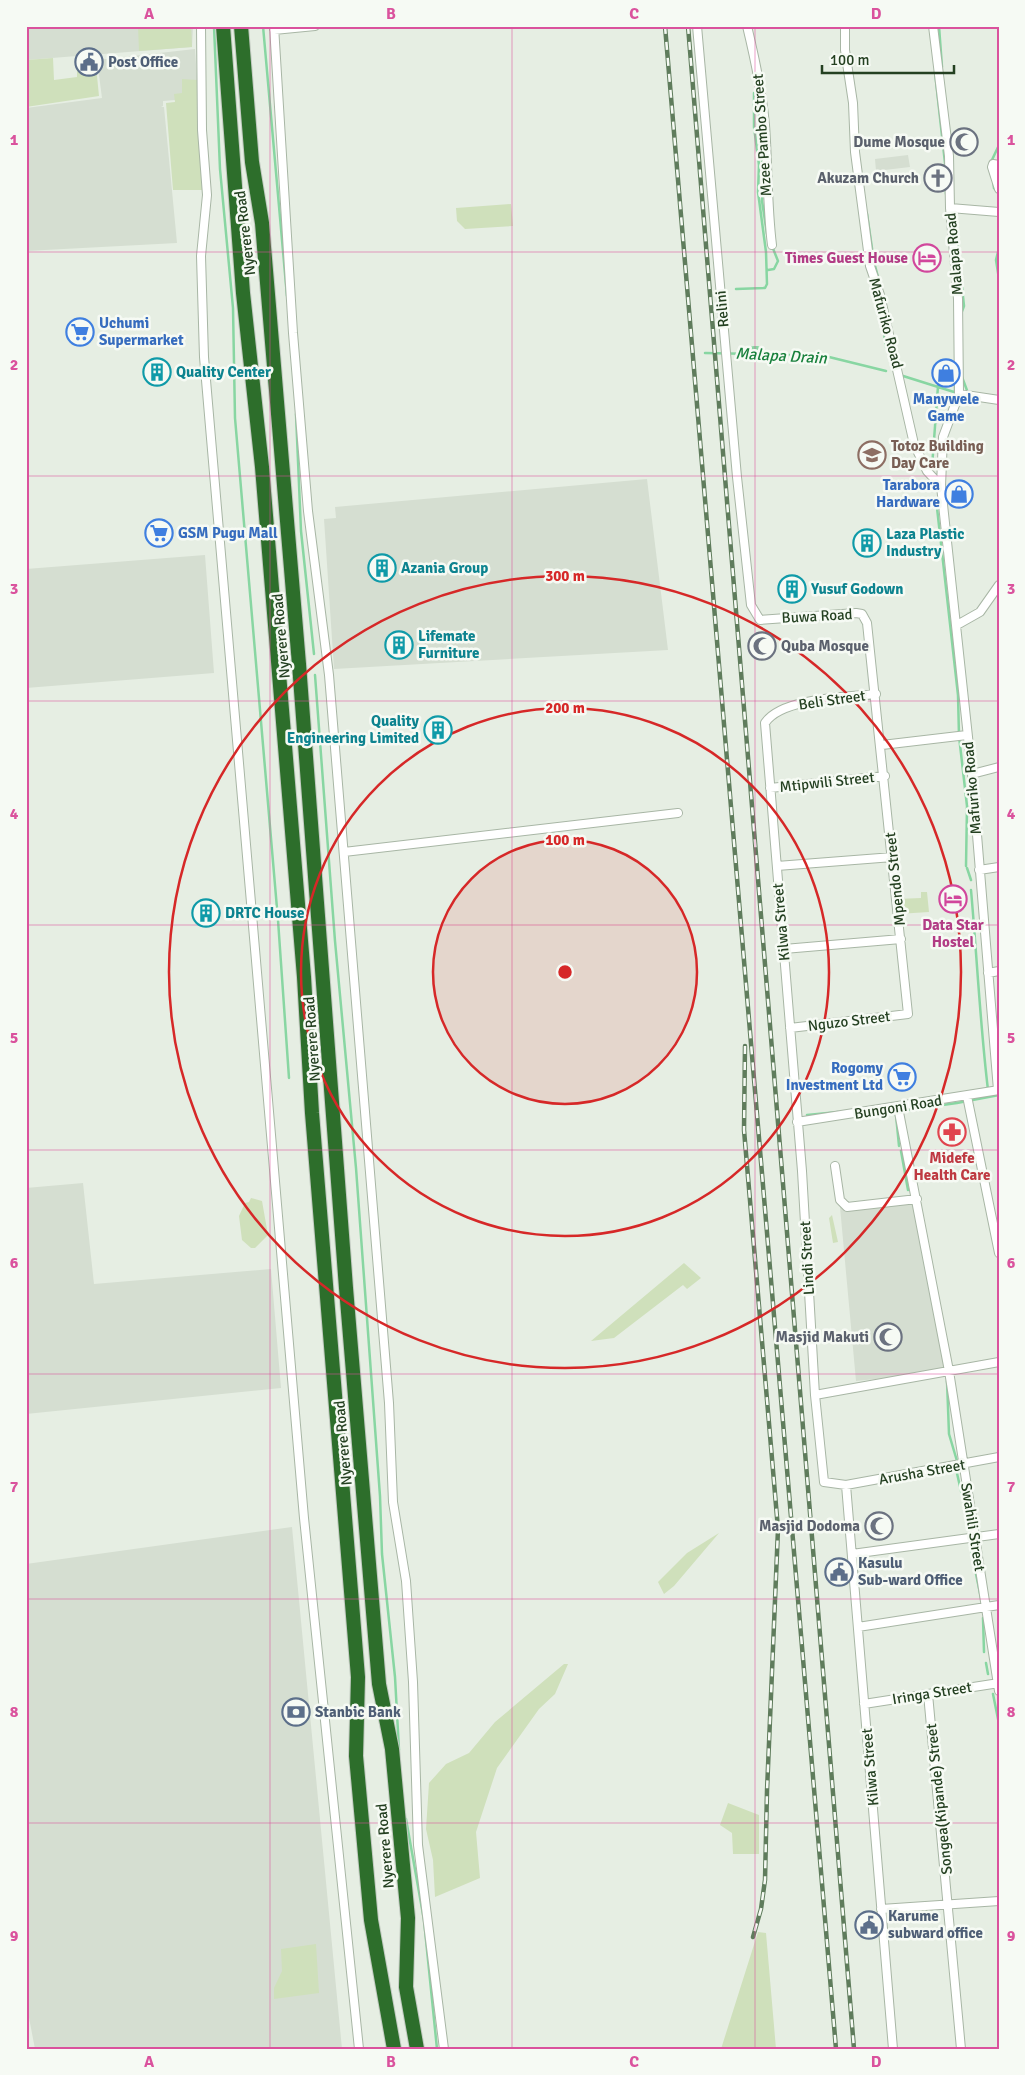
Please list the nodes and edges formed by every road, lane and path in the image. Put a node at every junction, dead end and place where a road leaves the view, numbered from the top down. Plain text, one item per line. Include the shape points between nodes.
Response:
1 (201, 26) edge
2 (223, 26) edge
3 (241, 26) edge
4 (316, 26) edge
5 (697, 26) edge
6 (747, 26) edge
7 (845, 26) edge
8 (933, 26) edge
9 (274, 28) edge
10 (999, 164) edge
11 (999, 188) edge
12 (950, 208) junction
13 (999, 212) edge
14 (772, 245) dead end
15 (959, 393) junction
16 (999, 400) edge
17 (941, 486) junction
18 (999, 585) edge
19 (760, 620) joint
20 (957, 625) junction
21 (876, 694) junction
22 (765, 723) joint
23 (967, 735) junction
24 (882, 745) junction
25 (999, 767) edge
26 (972, 774) junction
27 (885, 776) junction
28 (770, 788) junction
29 (678, 813) dead end
30 (344, 852) junction
31 (893, 857) junction
32 (777, 866) junction
33 (999, 867) edge
34 (978, 870) junction
35 (901, 939) junction
36 (784, 949) junction
37 (999, 971) edge
38 (988, 972) junction
39 (908, 1014) joint
40 (790, 1028) junction
41 (998, 1090) edge
42 (967, 1096) junction
43 (898, 1107) junction
44 (797, 1122) junction
45 (835, 1166) dead end
46 (917, 1199) junction
47 (999, 1253) edge
48 (999, 1362) edge
49 (948, 1371) junction
50 (815, 1395) junction
51 (999, 1457) edge
52 (963, 1465) junction
53 (846, 1485) junction
54 (999, 1534) edge
55 (975, 1538) junction
56 (852, 1554) junction
57 (999, 1605) edge
58 (986, 1607) junction
59 (858, 1627) junction
60 (998, 1686) edge
61 (928, 1694) junction
62 (864, 1704) junction
63 (999, 1901) edge
64 (949, 1905) junction
65 (881, 1909) junction
66 (383, 1984) junction
67 (411, 2017) junction
68 (359, 2049) edge
69 (388, 2049) edge
70 (394, 2049) edge
71 (417, 2049) edge
72 (421, 2049) edge
73 (444, 2049) edge
74 (893, 2049) edge
75 (961, 2049) edge

1 - 68 street via 202,130 207,195 201,256 204,358 304,1518
2 - 66 highway, Nyerere Road via 243,293 262,467 304,967 312,1113 358,1677 356,1756 371,1920
3 - 67 highway, Nyerere Road via 252,162 262,223 300,664 346,1298 378,1674 392,1749 408,1918 406,1987
4 - 9 street
5 - 19 street, Relini via 737,477 751,605
6 - 14 street, Mzee Pambo Street via 765,128 767,208
7 - 17 street, Mafuriko Road via 870,266 880,295 919,458 926,471
8 - 12 street, Malapa Road via 949,156
9 - 30 street via 308,511 329,675
10 - 11 street via 992,168
12 - 13 street
12 - 15 street, Malapa Road via 958,299
15 - 16 street
15 - 17 street, Mafuriko Road via 943,436
17 - 20 street, Mafuriko Road
18 - 20 street via 980,612
19 - 21 street, Buwa Road via 862,614 868,623
20 - 23 street, Mafuriko Road
21 - 22 street, Beli Street via 796,704 768,717
21 - 24 street, Buwa Road
22 - 28 street, Kilwa Street
23 - 24 street
23 - 26 street, Mafuriko Road
24 - 27 street, Mpendo Street
25 - 26 street
26 - 34 street, Mafuriko Road
27 - 28 street, Mtipwili Street
27 - 31 street, Mpendo Street
28 - 32 street, Kilwa Street
29 - 30 street
30 - 73 street via 389,1403 393,1502 406,1581 418,1845
31 - 32 street
31 - 35 street, Mpendo Street
32 - 36 street, Kilwa Street
33 - 34 street
34 - 38 street, Mafuriko Road
35 - 36 street
35 - 39 street, Mpendo Street
36 - 40 street, Kilwa Street
37 - 38 street
38 - 41 street, Mafuriko Road
39 - 40 street, Nguzo Street
40 - 44 street, Kilwa Street
41 - 42 street, Bungoni Road
42 - 43 street, Bungoni Road
42 - 47 street
43 - 44 street, Bungoni Road
43 - 46 street
44 - 50 street, Lindi Street
45 - 46 street via 840,1200 847,1207
46 - 49 street
48 - 49 street
49 - 50 street
49 - 52 street, Swahili Street
50 - 53 street, Lindi Street via 824,1482
51 - 52 street, Arusha Street
52 - 53 street, Arusha Street
52 - 55 street, Swahili Street
53 - 56 street, Kilwa Street
54 - 55 street
55 - 56 street
55 - 58 street, Swahili Street
56 - 59 street, Kilwa Street
57 - 58 street
58 - 59 street
58 - 60 street, Swahili Street
59 - 62 street, Kilwa Street
60 - 61 street, Iringa Street
61 - 62 street, Iringa Street
61 - 64 street, Songea(Kipande) Street
62 - 65 street, Kilwa Street
63 - 64 street
64 - 65 street
64 - 75 street, Songea(Kipande) Street
65 - 74 street, Kilwa Street
66 - 69 highway
66 - 70 highway, Nyerere Road
67 - 71 highway, Nyerere Road
67 - 72 highway

